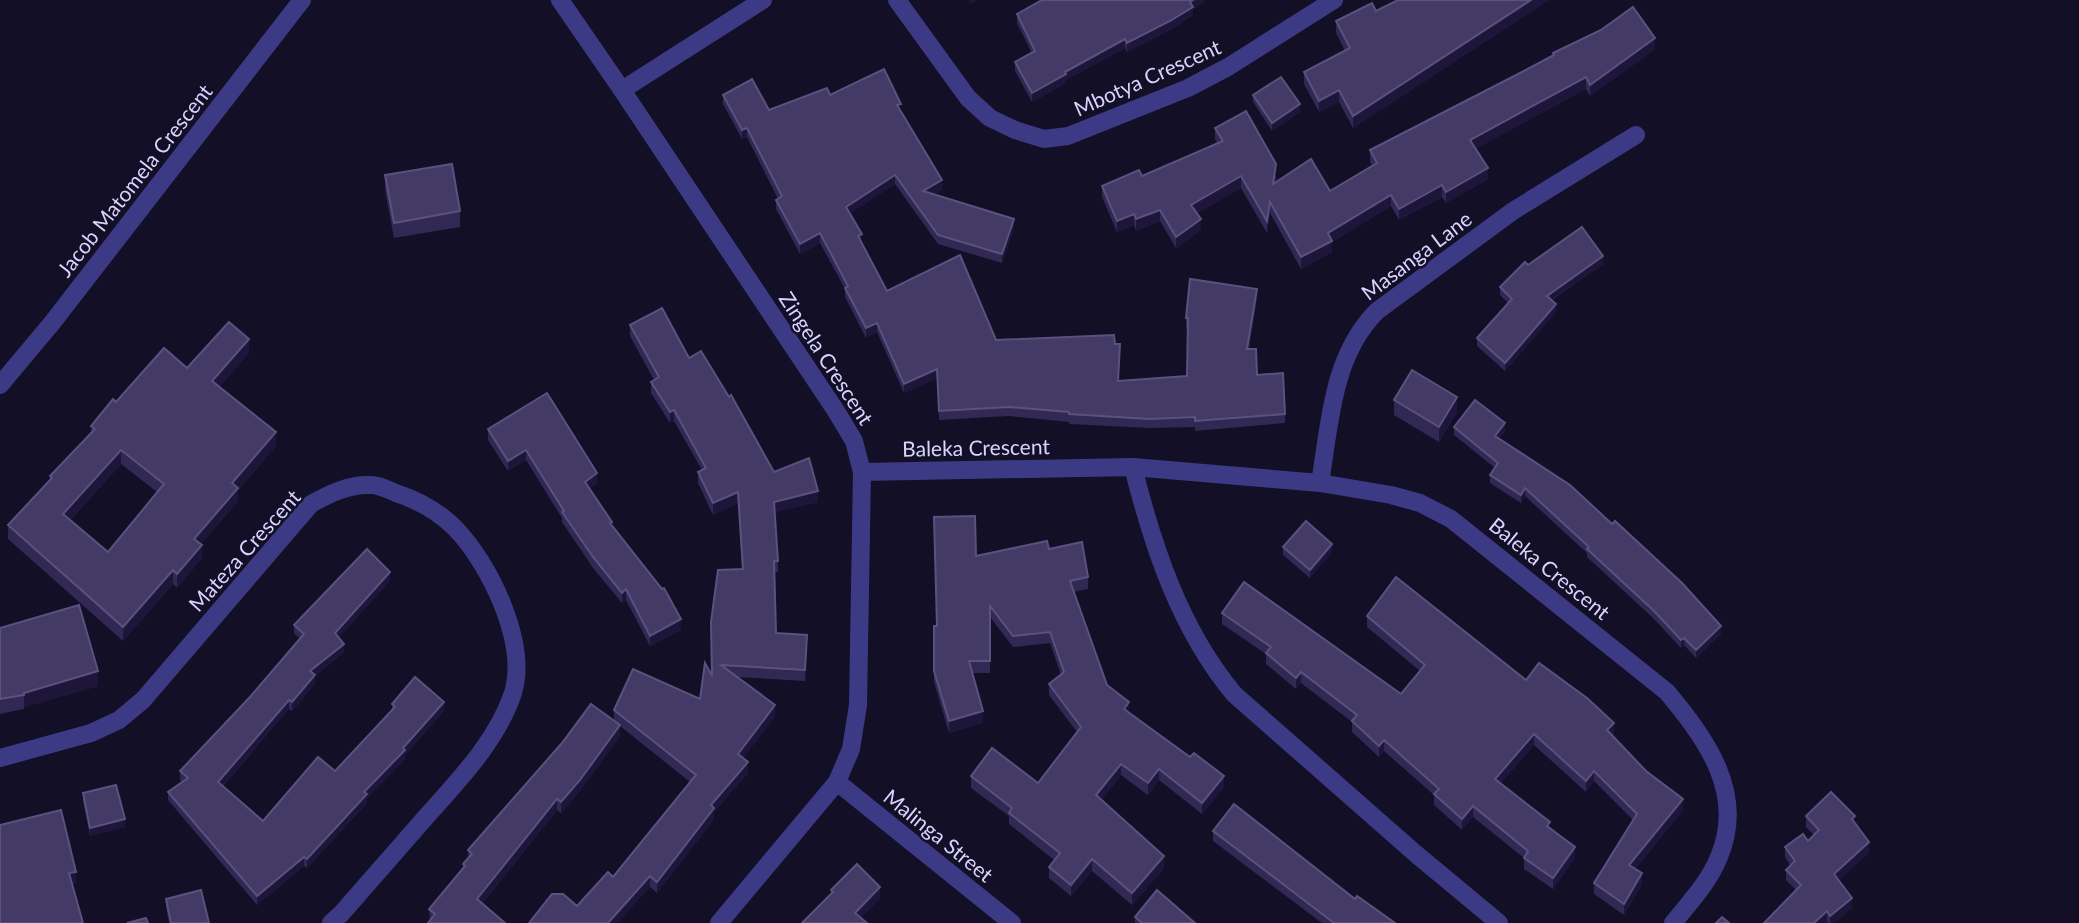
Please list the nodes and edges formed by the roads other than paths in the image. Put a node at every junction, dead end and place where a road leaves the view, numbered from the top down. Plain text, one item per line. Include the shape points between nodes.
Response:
1 (302, 0) edge
2 (559, 0) edge
3 (763, 0) edge
4 (897, 0) edge
5 (1334, 0) edge
6 (622, 90) junction
7 (1636, 135) dead end
8 (0, 385) edge
9 (1133, 467) junction
10 (862, 472) junction
11 (1320, 482) junction
12 (0, 758) edge
13 (837, 782) junction
14 (331, 923) edge
15 (719, 923) edge
16 (1012, 923) edge
17 (1499, 923) edge
18 (1673, 923) edge

1 - 8 street, Jacob Matomela Crescent
2 - 6 street, Zingela Crescent
3 - 6 street
4 - 5 street, Mbotya Crescent via 968,98 990,118 1044,139 1068,136 1188,88
6 - 10 street, Zingela Crescent via 836,411 854,441
7 - 11 street, Masanga Lane via 1513,211 1363,325 1343,362 1335,391
9 - 10 street, Baleka Crescent
9 - 11 street, Baleka Crescent
9 - 17 street via 1167,579 1215,671 1234,694
10 - 13 street, Zingela Crescent via 858,705 851,749
11 - 18 street, Baleka Crescent via 1420,503 1451,519 1667,692 1694,725 1722,775 1728,815 1720,856
12 - 14 street, Mateza Crescent via 92,733 119,720 143,700 311,504 335,491 372,485 417,500 455,528 488,577 513,634 518,670 499,727 450,790
13 - 15 street, Zingela Crescent
13 - 16 street, Malinga Street

